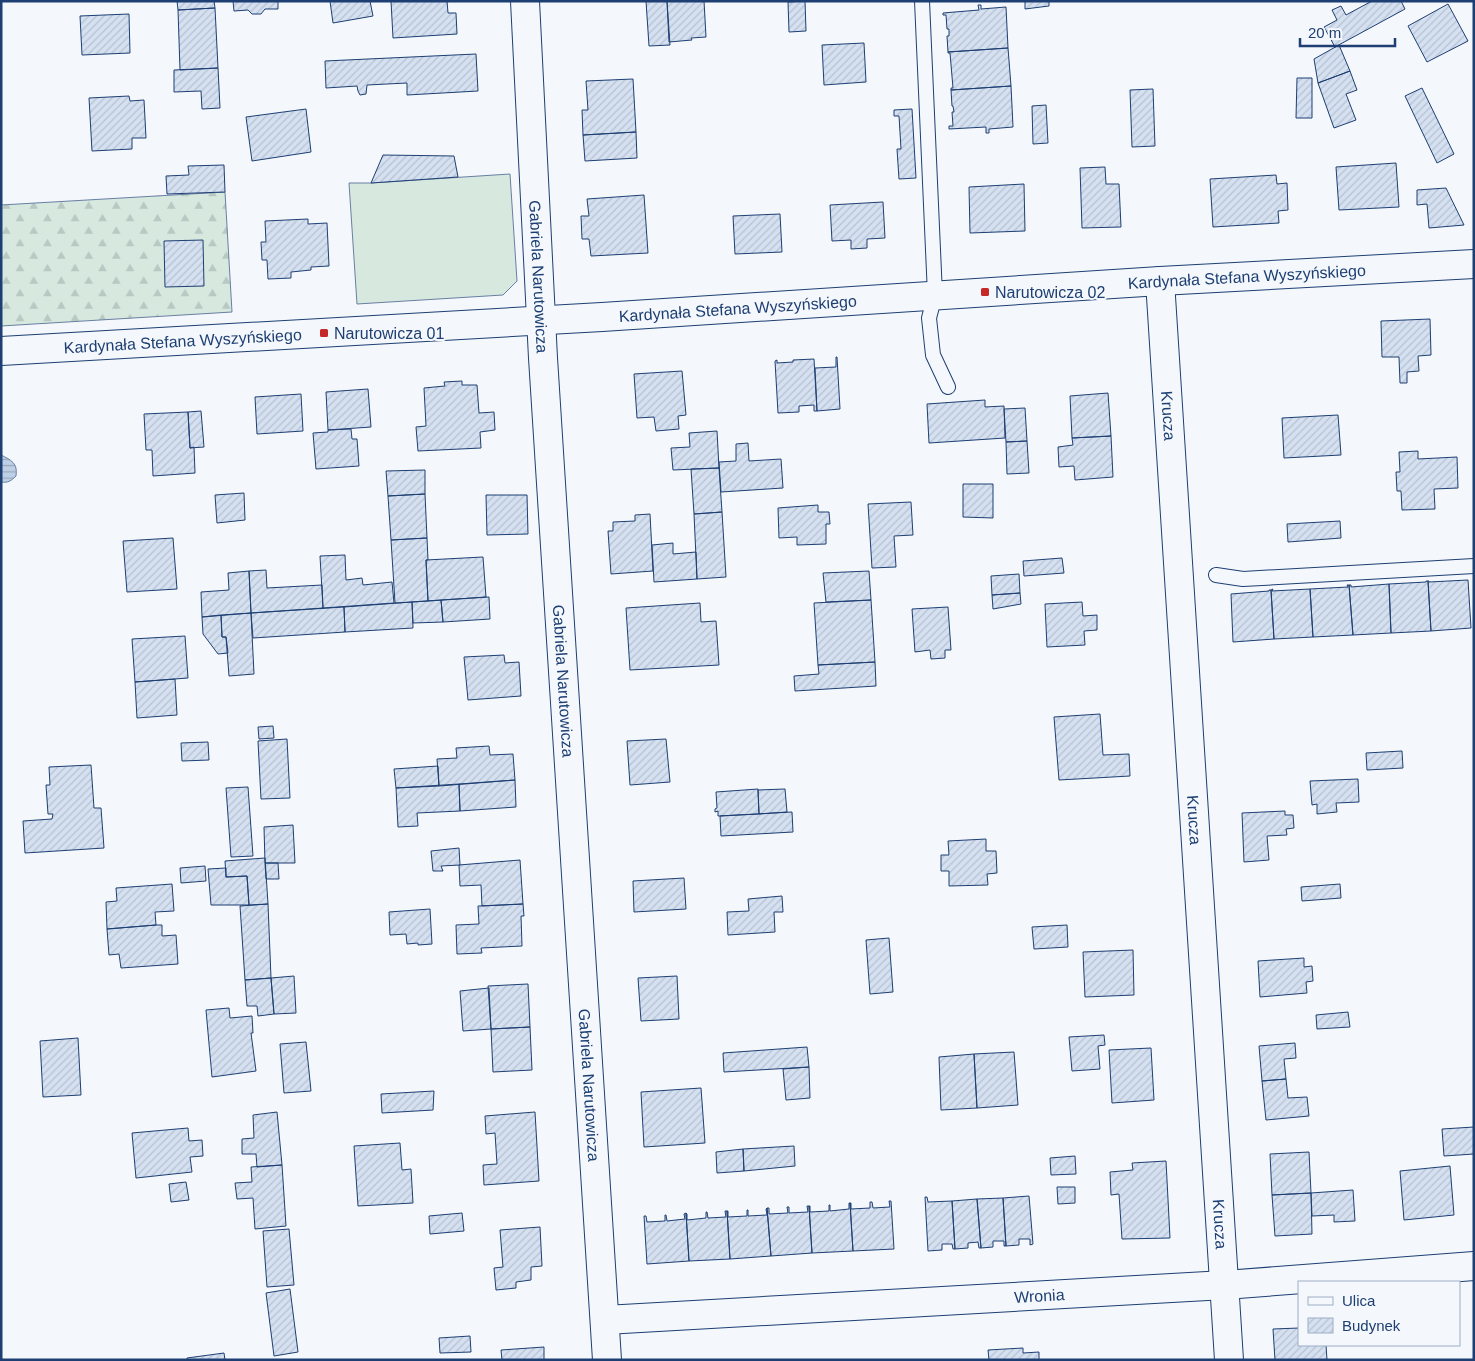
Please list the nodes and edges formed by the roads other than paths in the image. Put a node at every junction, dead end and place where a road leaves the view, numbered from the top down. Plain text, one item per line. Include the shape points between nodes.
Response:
1 (525, 1) edge
2 (922, 1) edge
3 (1474, 264) edge
4 (1160, 281) junction
5 (935, 296) junction
6 (541, 320) junction
7 (1, 351) edge
8 (948, 387) dead end
9 (1474, 566) edge
10 (1216, 575) dead end
11 (1474, 1266) edge
12 (1225, 1285) junction
13 (605, 1320) junction
14 (608, 1360) edge
15 (1229, 1360) edge

1 - 6 street, Gabriela Narutowicza
2 - 5 lane
3 - 4 street, Kardynała Stefana Wyszyńskiego
4 - 5 street, Kardynała Stefana Wyszyńskiego
4 - 12 street, Krucza
5 - 6 street, Kardynała Stefana Wyszyńskiego
5 - 8 lane via 929,318 934,355
6 - 7 street, Kardynała Stefana Wyszyńskiego
6 - 13 street, Gabriela Narutowicza
9 - 10 lane via 1243,579
11 - 12 street, Wronia
12 - 13 street, Wronia
12 - 15 street, Krucza
13 - 14 street, Gabriela Narutowicza

